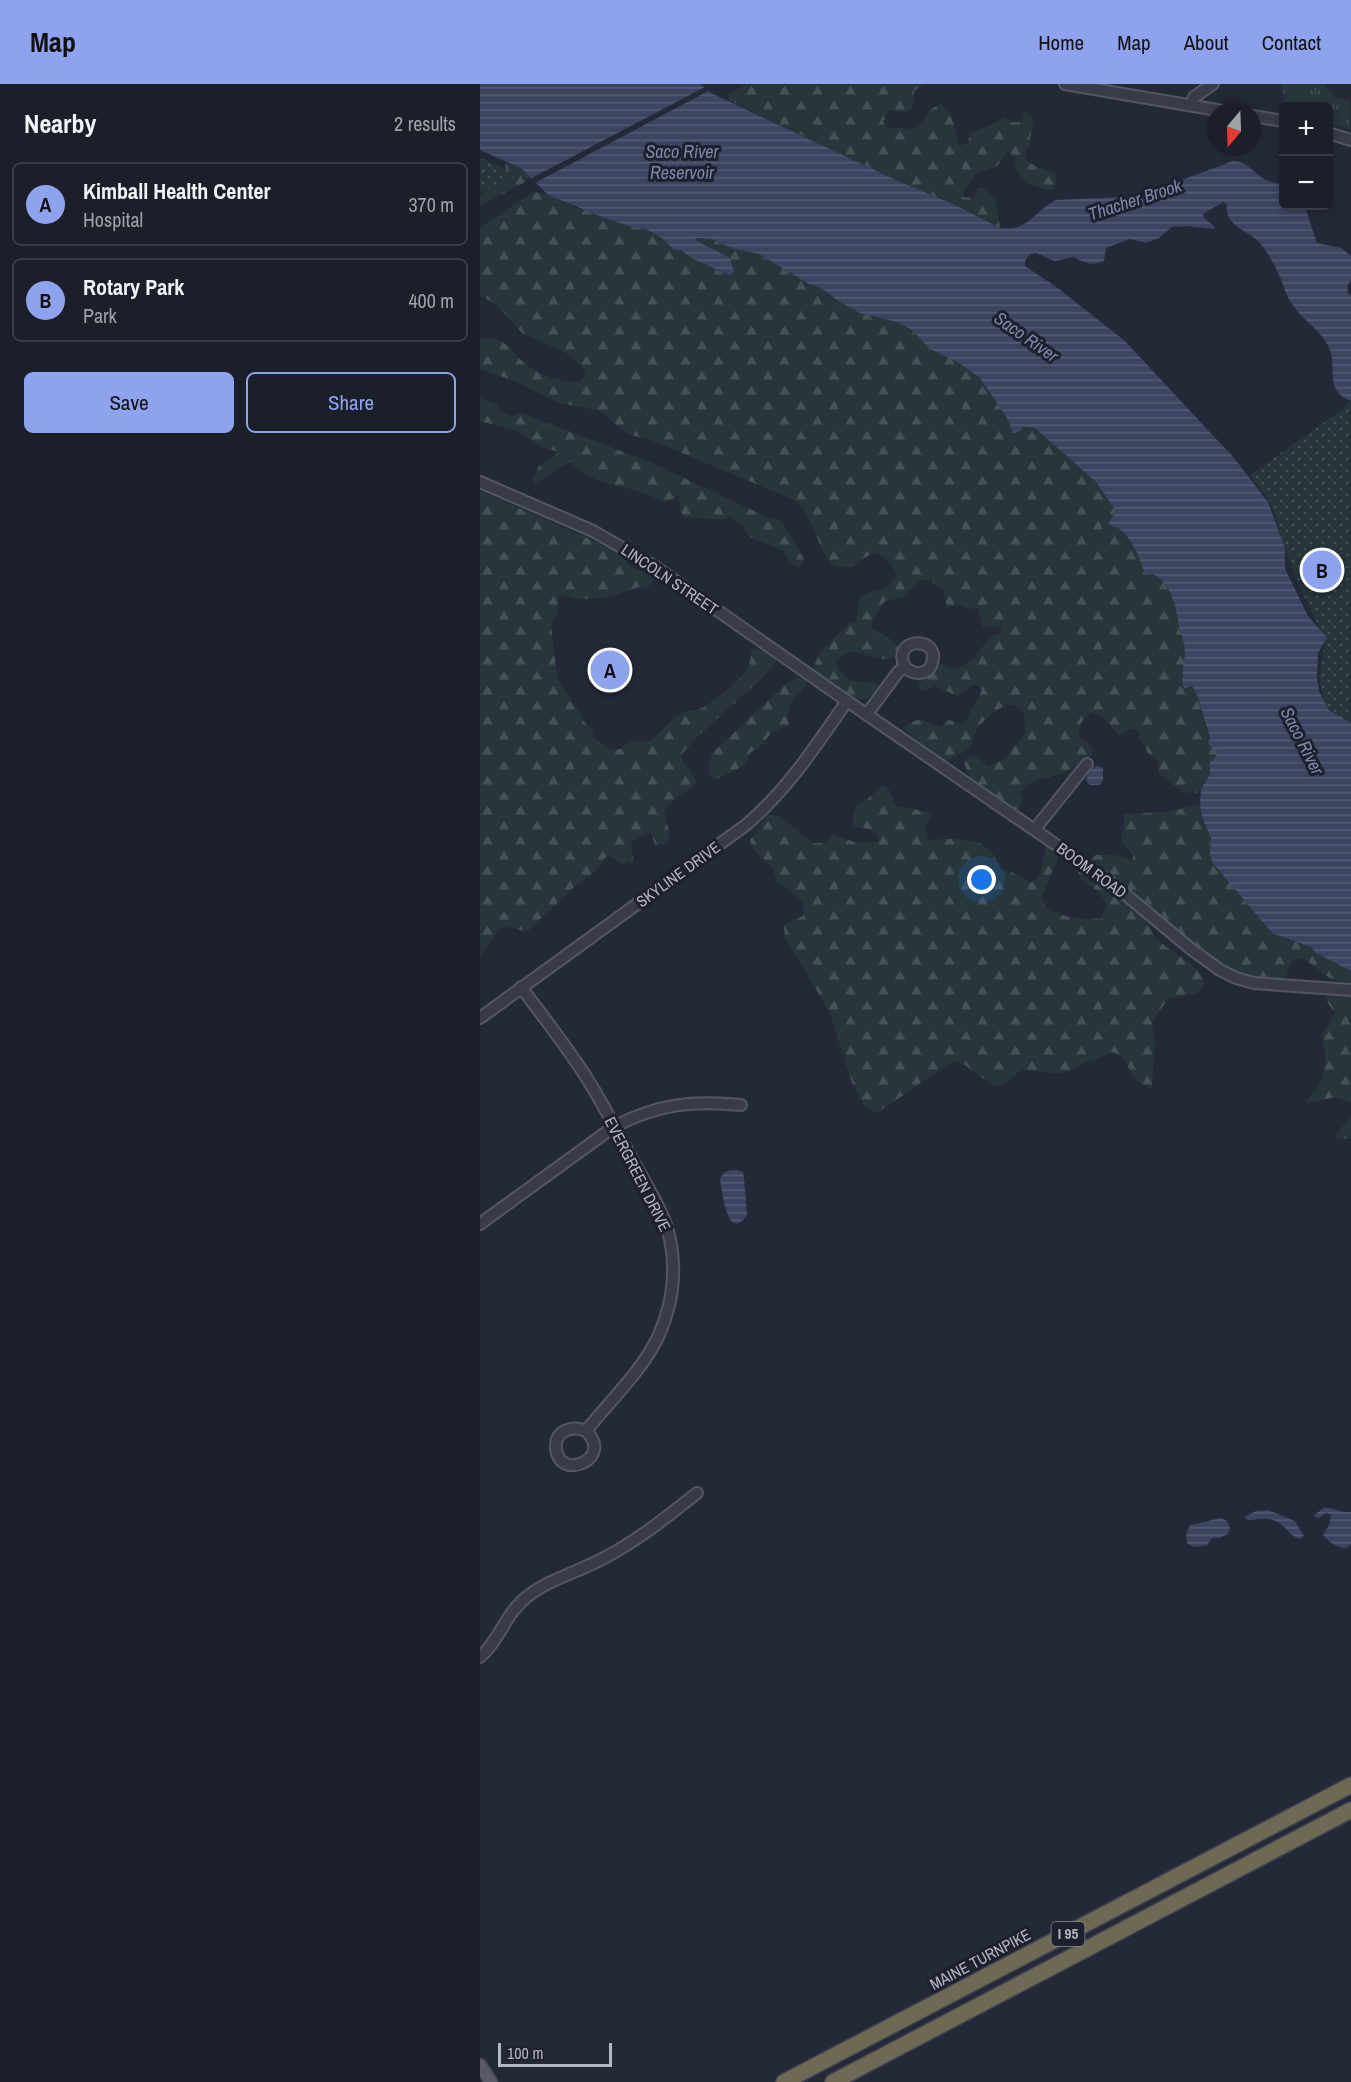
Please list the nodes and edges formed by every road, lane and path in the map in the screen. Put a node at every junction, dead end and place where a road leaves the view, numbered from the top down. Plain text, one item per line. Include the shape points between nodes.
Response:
1 (1065, 84) edge
2 (1213, 84) edge
3 (1191, 105) junction
4 (1207, 108) edge
5 (1261, 117) edge
6 (1279, 120) edge
7 (1333, 134) edge
8 (1351, 140) edge
9 (480, 482) edge
10 (905, 667) dead end
11 (847, 701) junction
12 (867, 714) junction
13 (1087, 764) dead end
14 (1035, 829) junction
15 (521, 987) junction
16 (1351, 990) edge
17 (480, 1018) edge
18 (741, 1105) dead end
19 (615, 1126) junction
20 (480, 1224) edge
21 (586, 1431) dead end
22 (697, 1493) dead end
23 (480, 1657) edge
24 (1351, 1785) edge
25 (1351, 1810) edge
26 (480, 2066) edge
27 (491, 2082) edge
28 (784, 2082) edge
29 (833, 2082) edge

1 - 3 street
2 - 3 street via 1194,97
3 - 4 street
5 - 6 street
7 - 8 street
9 - 11 street, LINCOLN STREET via 582,526 639,557
10 - 12 street via 893,677
11 - 12 street, BOOM ROAD
11 - 15 street, SKYLINE DRIVE via 799,770 746,825
12 - 14 street, BOOM ROAD
13 - 14 street
14 - 16 street, BOOM ROAD via 1113,884 1226,973 1254,983
15 - 17 street, SKYLINE DRIVE
15 - 19 street, EVERGREEN DRIVE via 588,1079
18 - 19 street via 700,1102 664,1106
19 - 20 street
19 - 21 street, EVERGREEN DRIVE via 666,1227 672,1285 664,1321 652,1348
22 - 23 street via 624,1547 527,1597 511,1612
24 - 28 highway, MAINE TURNPIKE / I 95
25 - 29 highway, I 95
26 - 27 main road

